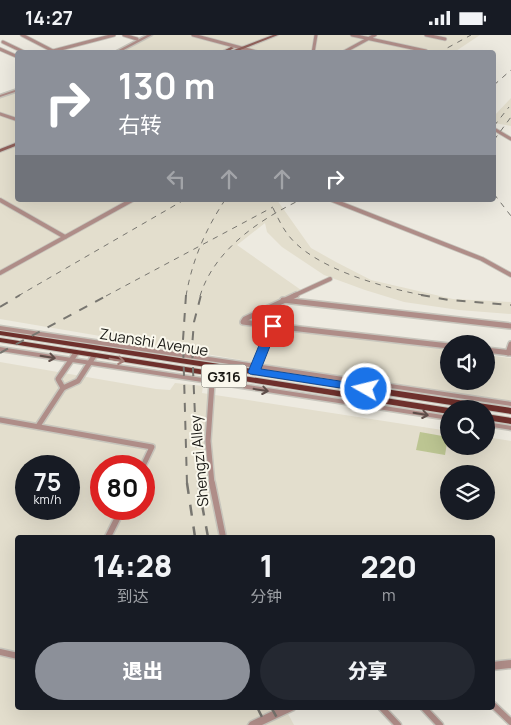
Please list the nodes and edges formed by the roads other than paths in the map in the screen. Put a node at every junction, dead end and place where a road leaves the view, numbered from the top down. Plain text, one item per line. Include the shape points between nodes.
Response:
1 (22, 35) edge
2 (114, 35) edge
3 (124, 35) edge
4 (146, 35) edge
5 (150, 35) edge
6 (193, 35) edge
7 (268, 35) edge
8 (276, 35) edge
9 (316, 35) edge
10 (352, 35) edge
11 (375, 35) edge
12 (426, 35) edge
13 (137, 39) junction
14 (368, 39) junction
15 (445, 39) dead end
16 (4, 42) dead end
17 (239, 47) junction
18 (0, 49) edge
19 (20, 50) edge
20 (51, 50) edge
21 (57, 50) edge
22 (116, 50) edge
23 (120, 50) edge
24 (230, 50) edge
25 (234, 50) edge
26 (250, 50) edge
27 (314, 50) edge
28 (348, 50) edge
29 (421, 50) edge
30 (15, 56) edge
31 (15, 90) edge
32 (0, 95) edge
33 (0, 114) edge
34 (15, 119) edge
35 (496, 130) edge
36 (511, 139) edge
37 (15, 140) edge
38 (15, 144) edge
39 (0, 147) edge
40 (0, 151) edge
41 (0, 200) edge
42 (128, 202) edge
43 (337, 202) edge
44 (8, 205) junction
45 (0, 209) edge
46 (64, 237) junction
47 (0, 273) edge
48 (511, 275) edge
49 (330, 279) dead end
50 (284, 300) junction
51 (273, 326) junction
52 (511, 326) edge
53 (0, 328) edge
54 (0, 333) edge
55 (0, 340) edge
56 (440, 345) edge
57 (511, 345) edge
58 (0, 349) edge
59 (495, 351) edge
60 (76, 353) junction
61 (509, 353) edge
62 (92, 360) junction
63 (69, 361) junction
64 (255, 368) junction
65 (212, 383) junction
66 (64, 388) junction
67 (442, 397) junction
68 (511, 404) edge
69 (440, 410) edge
70 (511, 411) edge
71 (440, 417) edge
72 (495, 418) edge
73 (0, 420) edge
74 (511, 421) edge
75 (495, 425) edge
76 (38, 426) junction
77 (511, 428) edge
78 (148, 455) edge
79 (116, 520) edge
80 (109, 535) edge
81 (223, 535) edge
82 (0, 652) edge
83 (15, 656) edge
84 (511, 665) edge
85 (495, 666) edge
86 (495, 707) edge
87 (283, 710) edge
88 (384, 710) edge
89 (426, 710) edge
90 (511, 722) edge
91 (254, 725) edge
92 (398, 725) edge
93 (440, 725) edge

1 - 20 street
2 - 21 street
3 - 13 street
4 - 13 street
5 - 23 street
6 - 17 street
7 - 17 main road
8 - 17 main road
9 - 27 street
10 - 14 street
11 - 14 street
12 - 15 street
13 - 22 street
14 - 28 street
14 - 29 street
16 - 19 street
17 - 24 main road
17 - 25 main road
17 - 26 street
18 - 30 street
31 - 32 street
33 - 34 street
35 - 36 street
37 - 39 main road
38 - 40 main road
41 - 44 street
42 - 46 street
43 - 48 street via 482,259
44 - 45 street
44 - 46 street
46 - 47 street
49 - 50 street
50 - 51 street via 243,322
50 - 52 street
51 - 56 street
51 - 64 street
53 - 64 street
54 - 64 highway, Zuanshi Avenue / G316
55 - 60 highway, Zuanshi Avenue / G316
57 - 61 street
58 -> 63 street
59 - 61 street
60 - 62 highway, Zuanshi Avenue / G316
60 - 63 street
62 - 63 street
62 - 65 street
62 - 66 street via 78,381
62 -> 69 highway, Zuanshi Avenue / G316
63 - 66 street via 58,379
64 - 67 highway, Zuanshi Avenue / G316
65 -> 71 street
65 - 81 street, Shengzi Alley via 208,404 209,451 213,496
66 - 76 street
67 - 68 street
67 - 70 highway, Zuanshi Avenue / G316
72 - 74 highway
73 - 76 street
75 - 77 street
76 - 78 street via 152,447
79 - 80 street
82 - 83 street
84 - 85 street
86 - 90 street
87 - 91 street
88 - 92 street
89 - 93 street

